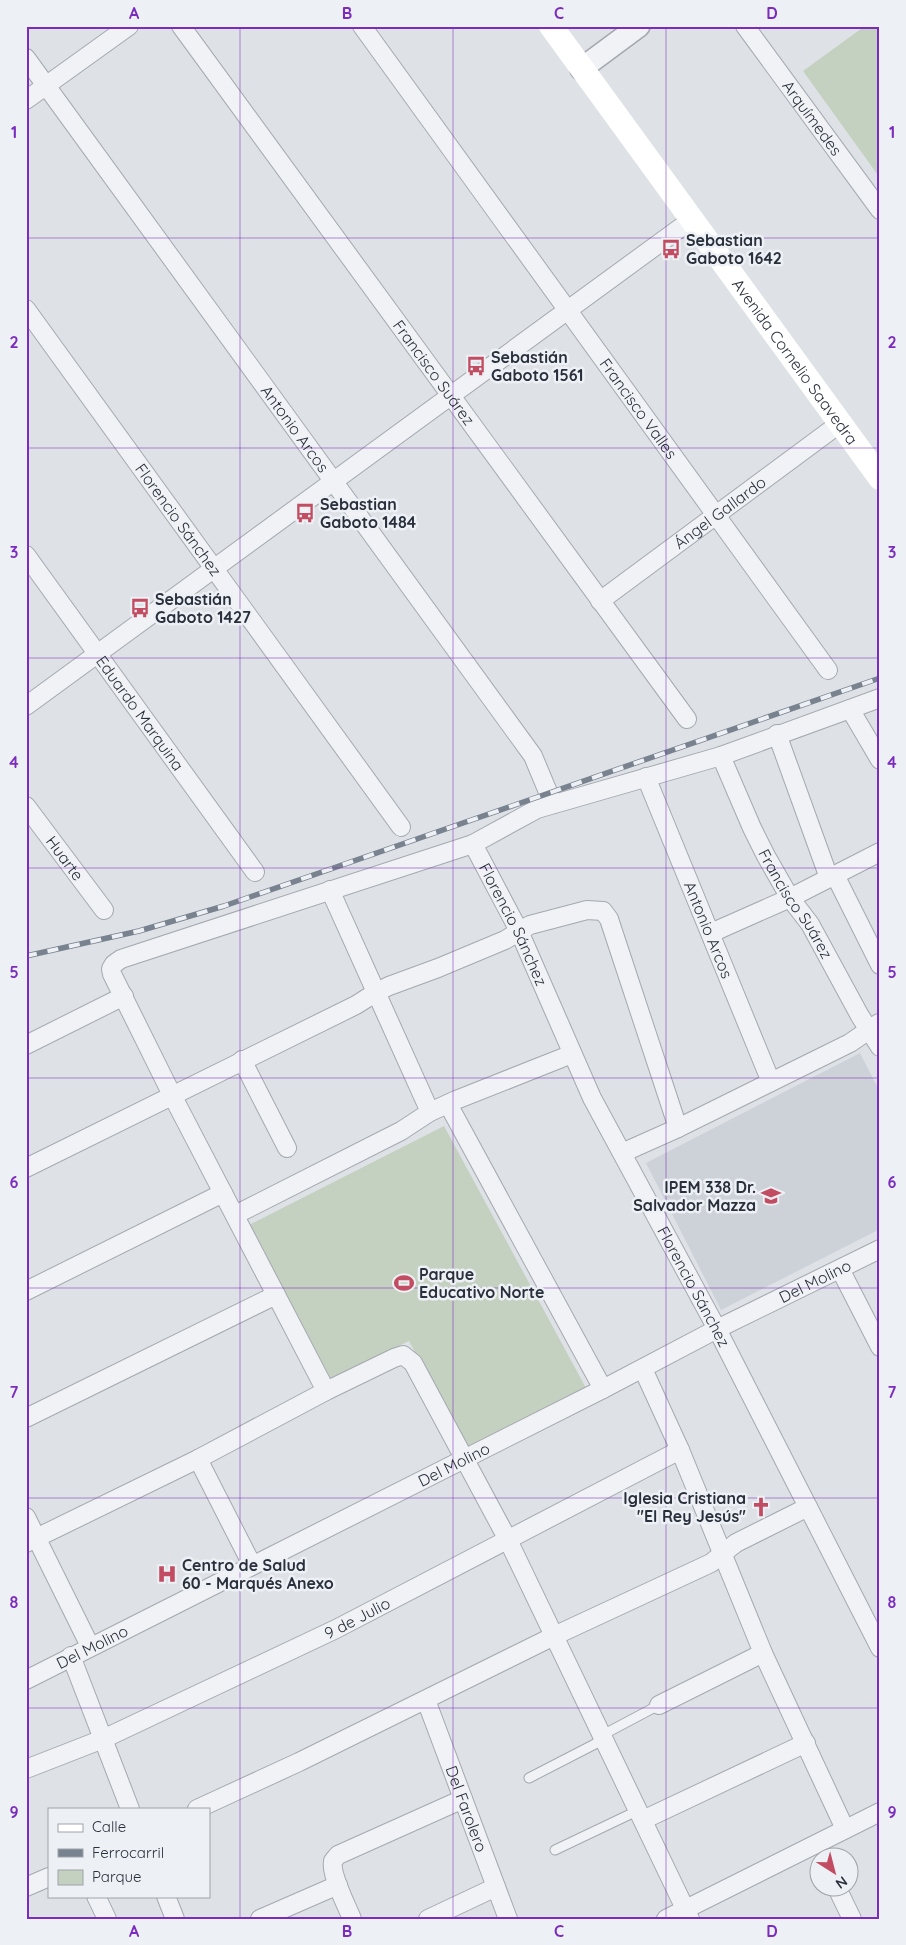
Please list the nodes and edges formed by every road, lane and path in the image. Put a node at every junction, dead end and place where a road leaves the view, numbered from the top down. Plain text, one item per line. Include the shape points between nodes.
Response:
1 (129, 26) edge
2 (180, 26) edge
3 (362, 26) edge
4 (551, 26) edge
5 (639, 26) edge
6 (746, 26) edge
7 (26, 58) edge
8 (581, 69) junction
9 (46, 85) junction
10 (26, 100) edge
11 (880, 210) edge
12 (691, 220) junction
13 (26, 309) edge
14 (568, 310) junction
15 (451, 396) junction
16 (839, 424) junction
17 (877, 469) edge
18 (333, 482) junction
19 (716, 515) junction
20 (26, 555) edge
21 (215, 568) junction
22 (600, 601) junction
23 (99, 654) junction
24 (828, 670) dead end
25 (880, 698) edge
26 (26, 706) edge
27 (850, 709) junction
28 (687, 719) dead end
29 (777, 734) junction
30 (721, 756) junction
31 (880, 760) edge
32 (646, 777) junction
33 (553, 804) junction
34 (26, 806) edge
35 (401, 827) dead end
36 (473, 844) junction
37 (880, 852) edge
38 (255, 872) dead end
39 (832, 877) junction
40 (330, 890) junction
41 (790, 898) junction
42 (104, 910) dead end
43 (520, 931) junction
44 (711, 933) junction
45 (880, 965) edge
46 (375, 992) junction
47 (124, 996) junction
48 (874, 1026) edge
49 (26, 1045) edge
50 (880, 1047) edge
51 (572, 1054) junction
52 (242, 1060) junction
53 (771, 1082) junction
54 (172, 1095) junction
55 (448, 1104) junction
56 (430, 1112) junction
57 (678, 1128) junction
58 (287, 1148) dead end
59 (622, 1153) junction
60 (26, 1168) edge
61 (223, 1192) junction
62 (235, 1215) junction
63 (880, 1250) edge
64 (840, 1269) junction
65 (26, 1291) edge
66 (276, 1295) junction
67 (717, 1329) junction
68 (880, 1347) edge
69 (643, 1369) junction
70 (603, 1389) junction
71 (326, 1391) junction
72 (26, 1418) edge
73 (680, 1450) junction
74 (198, 1459) junction
75 (464, 1459) junction
76 (808, 1507) junction
77 (26, 1517) edge
78 (31, 1540) edge
79 (508, 1540) junction
80 (723, 1553) junction
81 (252, 1565) junction
82 (554, 1636) junction
83 (90, 1646) junction
84 (880, 1648) edge
85 (763, 1653) junction
86 (71, 1656) junction
87 (26, 1680) edge
88 (426, 1700) junction
89 (659, 1705) joint
90 (603, 1737) junction
91 (103, 1739) junction
92 (806, 1743) junction
93 (26, 1769) edge
94 (529, 1778) dead end
95 (463, 1799) junction
96 (130, 1808) edge
97 (199, 1808) edge
98 (880, 1812) edge
99 (641, 1815) junction
100 (845, 1828) junction
101 (822, 1848) edge
102 (555, 1850) dead end
103 (808, 1856) edge
104 (48, 1877) edge
105 (338, 1886) junction
106 (26, 1887) edge
107 (496, 1888) junction
108 (97, 1898) edge
109 (167, 1898) edge
110 (842, 1898) edge
111 (688, 1914) edge
112 (106, 1919) edge
113 (175, 1919) edge
114 (260, 1919) edge
115 (352, 1919) edge
116 (428, 1919) edge
117 (508, 1919) edge
118 (666, 1919) edge
119 (852, 1919) edge

1 - 9 street
2 - 15 street, Francisco Suárez
3 - 14 street, Francisco Valles
4 - 8 main road, Avenida Cornelio Saavedra
5 - 8 street
6 - 11 street, Arquímedes
7 - 9 street, Antonio Arcos
8 - 12 main road, Avenida Cornelio Saavedra
9 - 10 street
9 - 18 street, Antonio Arcos
12 - 14 street
12 - 16 main road, Avenida Cornelio Saavedra
13 - 21 street, Florencio Sánchez
14 - 15 street
14 - 19 street, Francisco Valles
15 - 18 street
15 - 22 street, Francisco Suárez
16 - 17 main road, Avenida Cornelio Saavedra
16 - 19 street, Ángel Gallardo
18 - 21 street
18 - 33 street, Antonio Arcos via 533,756
19 - 22 street, Ángel Gallardo
19 - 24 street, Francisco Valles
20 - 23 street, Eduardo Marquina
21 - 23 street
21 - 35 street, Florencio Sánchez
22 - 28 street, Francisco Suárez
23 - 26 street
23 - 38 street, Eduardo Marquina
25 - 27 street
27 - 29 street
27 - 31 street
29 - 30 street
29 - 39 street
30 - 32 street
30 - 41 street, Francisco Suárez via 752,828
32 - 33 street
32 - 44 street, Antonio Arcos
33 - 36 street via 525,814
34 - 42 street, Huarte
36 - 40 street
36 - 43 street, Florencio Sánchez
37 - 39 street
39 - 41 street
39 - 45 street
40 - 46 street
40 - 47 street via 121,959 111,969
41 - 44 street
41 - 48 street, Francisco Suárez
43 - 46 street
43 - 51 street, Florencio Sánchez
43 - 57 street via 530,925 587,910 595,909 607,915
44 - 53 street, Antonio Arcos
46 - 52 street via 356,1005
46 - 56 street
47 - 49 street
47 - 54 street
48 - 50 street, Francisco Suárez
48 - 53 street via 850,1043
51 - 55 street
51 - 59 street, Florencio Sánchez
52 - 54 street
52 - 58 street
53 - 57 street
54 - 60 street
54 - 61 street
55 - 56 street
55 - 70 street
56 - 62 street via 401,1131
57 - 59 street
59 - 67 street, Florencio Sánchez
61 - 62 street
61 - 65 street
62 - 66 street
63 - 64 street, Del Molino
64 - 67 street, Del Molino
64 - 68 street
66 - 71 street
66 - 72 street
67 - 69 street, Del Molino
67 - 76 street, Florencio Sánchez
69 - 70 street, Del Molino
69 - 73 street
70 - 75 street, Del Molino
71 - 74 street
71 - 75 street via 403,1355 413,1363
73 - 79 street, 9 de Julio
73 - 80 street
74 - 78 street
74 - 81 street
75 - 79 street
75 - 81 street, Del Molino
76 - 80 street via 736,1543
76 - 84 street, Florencio Sánchez
77 - 78 street
78 - 83 street
79 - 82 street
79 - 91 street, 9 de Julio via 336,1629
80 - 82 street via 711,1562
80 - 85 street
81 - 83 street, Del Molino
82 - 88 street
82 - 90 street
83 - 86 street, Del Molino
85 - 89 street
85 - 92 street
86 - 87 street, Del Molino
86 - 91 street
88 - 95 street, Del Farolero
88 - 97 street
89 - 90 lane
90 - 94 lane
90 - 99 street
91 - 93 street, 9 de Julio
91 - 96 street
92 - 99 street
92 - 100 street
95 - 105 street via 338,1855 333,1861
95 - 107 street, Del Farolero
98 - 100 street
99 - 102 lane
99 - 111 street
100 - 101 street
103 - 111 street
104 - 106 street
105 - 114 street
105 - 115 street
107 - 116 street
107 - 117 street, Del Farolero
108 - 112 street
109 - 113 street
110 - 119 street
111 - 118 street

